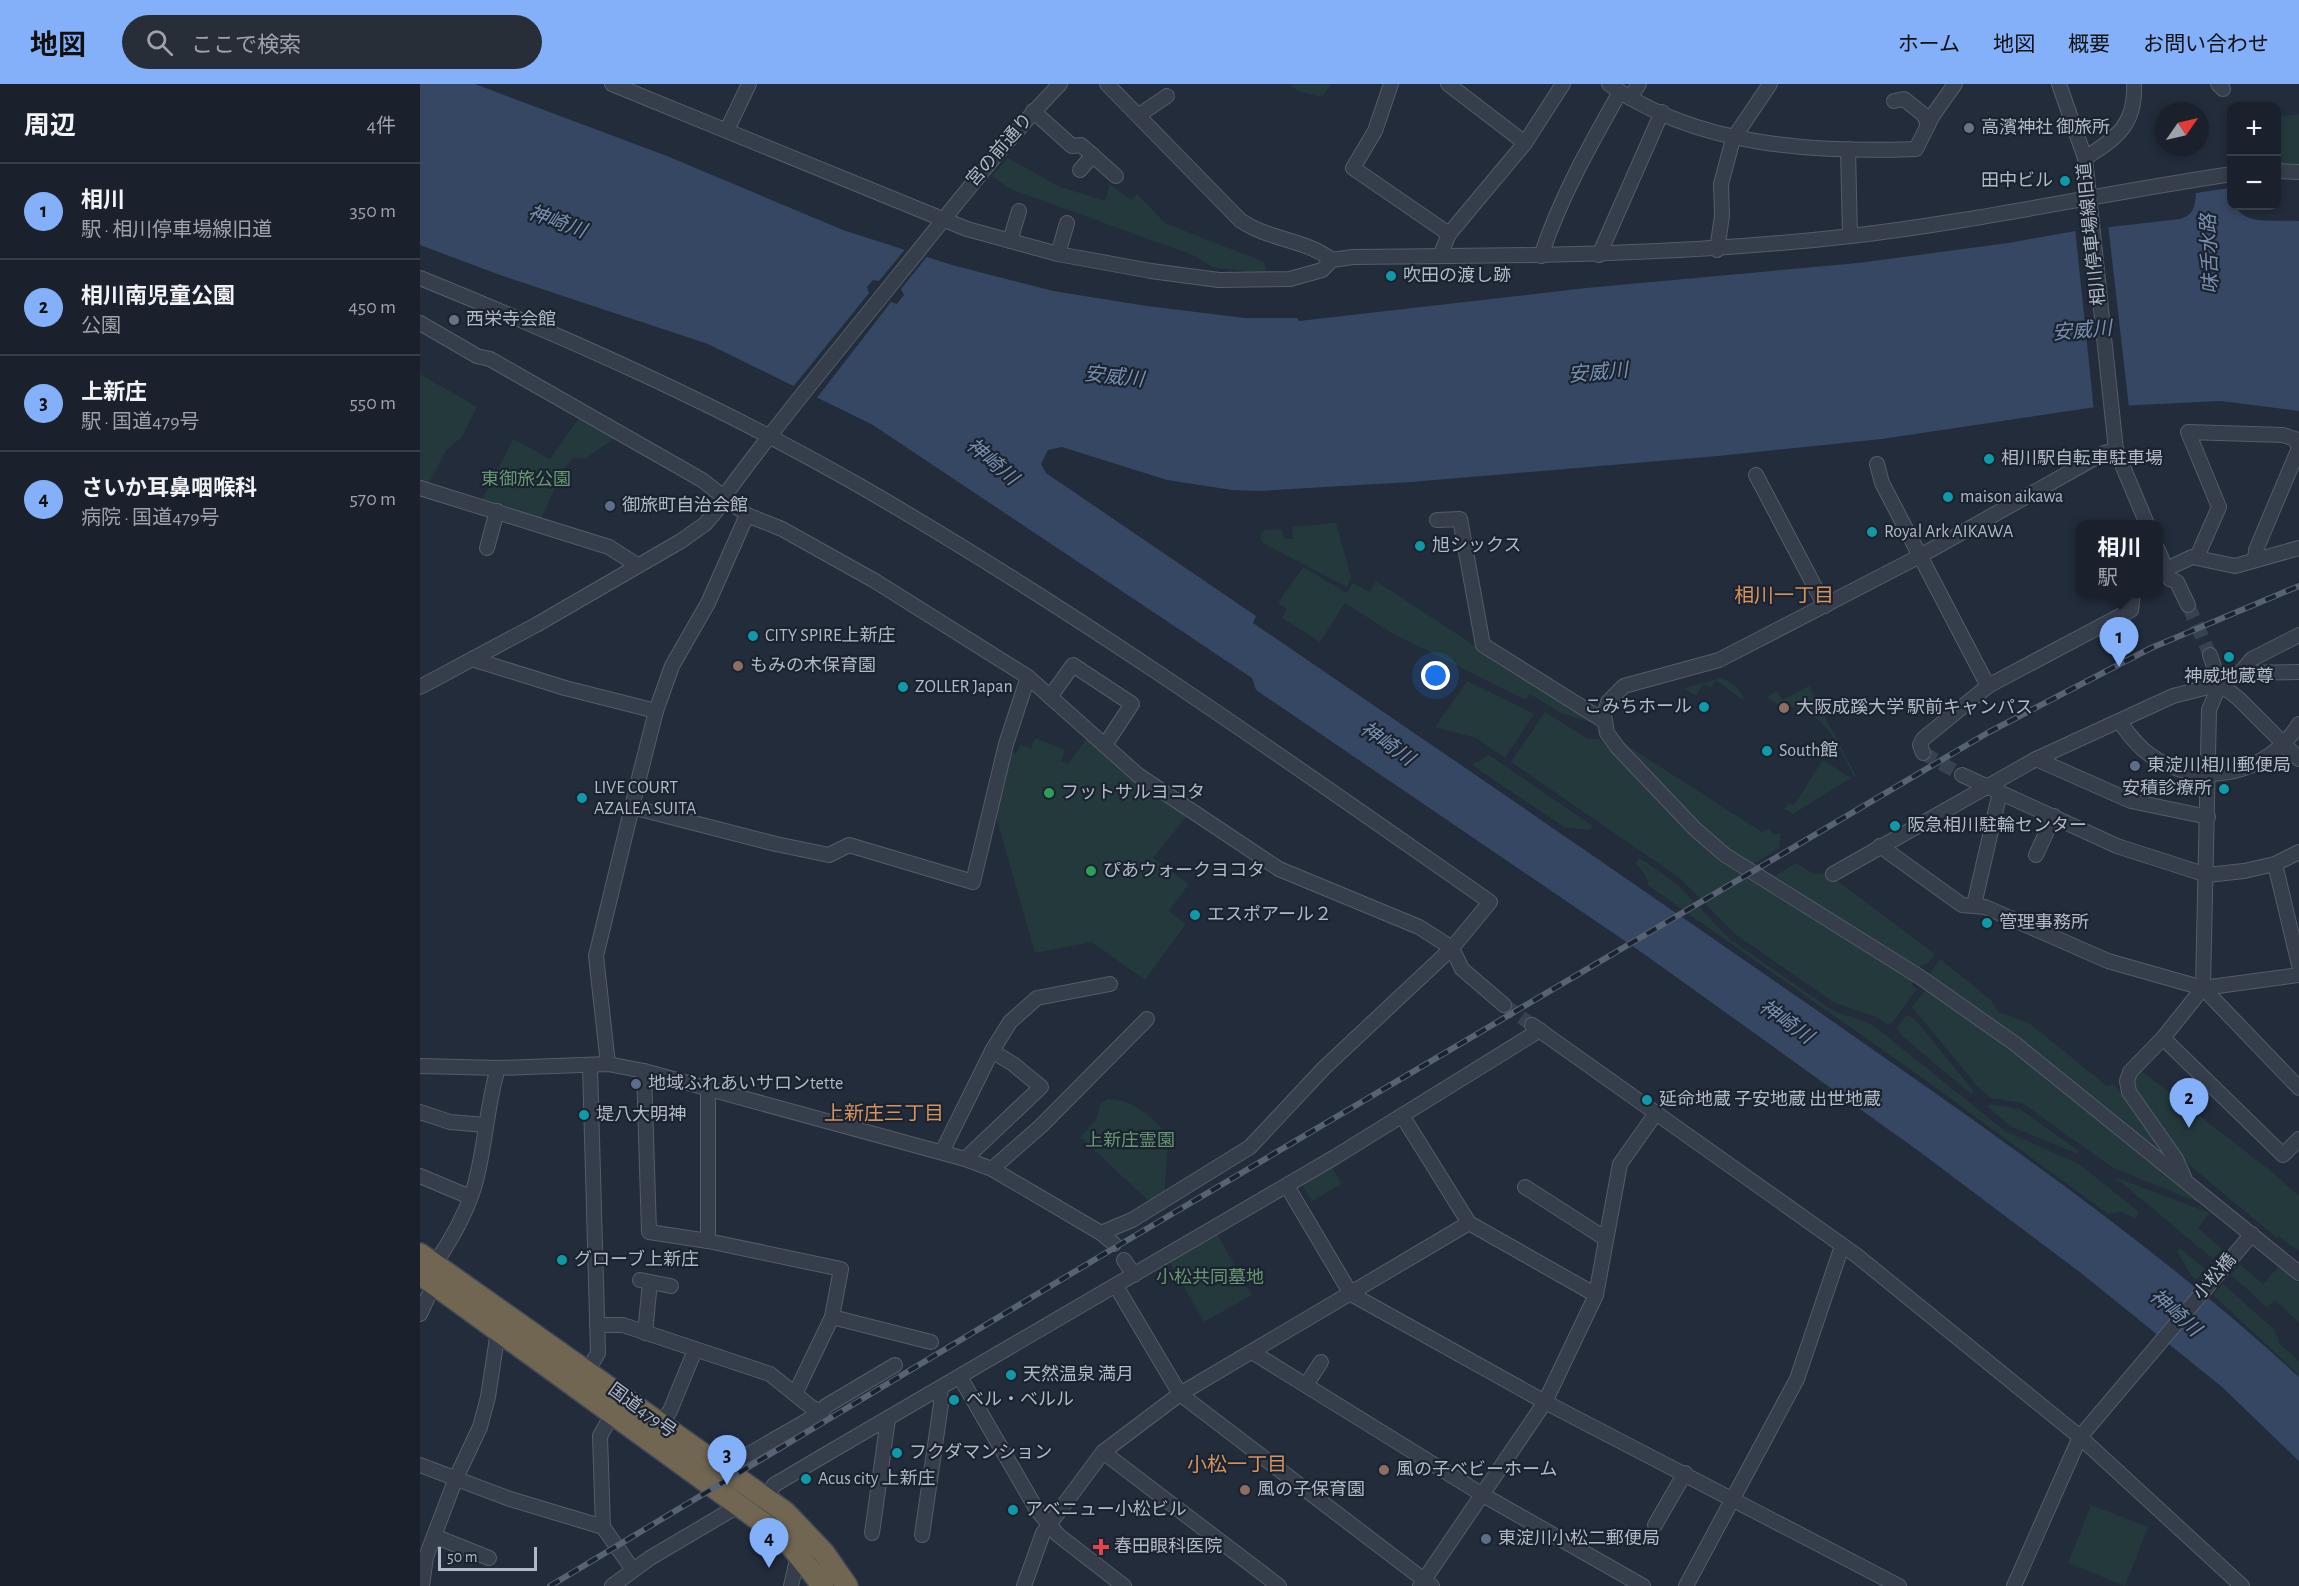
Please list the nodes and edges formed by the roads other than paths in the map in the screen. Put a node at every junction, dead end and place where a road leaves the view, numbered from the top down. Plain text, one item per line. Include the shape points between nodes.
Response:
1 (612, 84) edge
2 (748, 84) edge
3 (1060, 84) edge
4 (1107, 84) edge
5 (1391, 84) edge
6 (1448, 84) edge
7 (1563, 84) edge
8 (1639, 84) edge
9 (1770, 84) edge
10 (1955, 84) edge
11 (2059, 84) edge
12 (2134, 84) edge
13 (1620, 91) edge
14 (1167, 96) dead end
15 (1894, 100) dead end
16 (1033, 111) junction
17 (1662, 112) junction
18 (1139, 115) junction
19 (1928, 124) junction
20 (727, 130) junction
21 (1733, 139) junction
22 (1525, 143) junction
23 (1848, 149) junction
24 (1093, 155) junction
25 (2085, 158) junction
26 (1080, 170) dead end
27 (2281, 171) edge
28 (2299, 172) edge
29 (2227, 175) edge
30 (1116, 176) dead end
31 (2089, 201) junction
32 (1019, 211) dead end
33 (941, 221) junction
34 (1067, 223) dead end
35 (1449, 234) junction
36 (1850, 236) junction
37 (1010, 242) junction
38 (1717, 250) junction
39 (1058, 254) junction
40 (1599, 255) junction
41 (1440, 256) junction
42 (1540, 256) junction
43 (1332, 260) junction
44 (420, 278) edge
45 (420, 323) edge
46 (771, 433) junction
47 (2299, 448) edge
48 (2116, 450) junction
49 (1877, 464) dead end
50 (1756, 475) dead end
51 (420, 488) edge
52 (727, 498) junction
53 (497, 511) junction
54 (747, 515) junction
55 (1437, 520) dead end
56 (2145, 520) edge
57 (487, 548) dead end
58 (2299, 548) edge
59 (1920, 556) junction
60 (2198, 556) junction
61 (2255, 560) junction
62 (637, 565) junction
63 (2163, 571) edge
64 (2163, 572) edge
65 (2132, 598) edge
66 (2188, 605) tunnel mouth
67 (1825, 606) junction
68 (2299, 635) edge
69 (2210, 655) tunnel mouth
70 (472, 659) junction
71 (2299, 672) edge
72 (2240, 673) junction
73 (1028, 677) junction
74 (2220, 684) junction
75 (1988, 686) junction
76 (420, 687) edge
77 (1050, 697) junction
78 (656, 711) junction
79 (1604, 721) junction
80 (2119, 721) junction
81 (2299, 724) edge
82 (2284, 744) junction
83 (1105, 745) junction
84 (1923, 753) dead end
85 (2036, 759) junction
86 (2299, 759) edge
87 (2208, 774) junction
88 (1962, 775) tunnel mouth
89 (1984, 787) junction
90 (2000, 792) junction
91 (632, 807) junction
92 (2054, 816) junction
93 (2208, 817) junction
94 (1880, 846) junction
95 (2299, 852) edge
96 (2036, 855) dead end
97 (2275, 864) junction
98 (1833, 874) dead end
99 (2207, 875) junction
100 (1974, 905) junction
101 (1452, 948) junction
102 (2299, 965) edge
103 (2299, 975) edge
104 (1110, 984) dead end
105 (2203, 988) junction
106 (1504, 1005) tunnel mouth
107 (1147, 1019) dead end
108 (2163, 1038) junction
109 (992, 1051) junction
110 (608, 1064) junction
111 (420, 1066) edge
112 (590, 1066) junction
113 (498, 1068) junction
114 (644, 1071) junction
115 (708, 1088) junction
116 (2299, 1088) edge
117 (420, 1112) edge
118 (1656, 1113) junction
119 (1403, 1116) junction
120 (485, 1125) junction
121 (2299, 1139) edge
122 (942, 1152) junction
123 (965, 1159) junction
124 (992, 1170) junction
125 (420, 1176) edge
126 (2186, 1181) junction
127 (1287, 1186) junction
128 (1525, 1187) dead end
129 (470, 1197) junction
130 (1469, 1223) junction
131 (1101, 1233) junction
132 (2252, 1234) junction
133 (1606, 1239) junction
134 (708, 1241) junction
135 (1114, 1244) dead end
136 (1842, 1246) junction
137 (1124, 1260) dead end
138 (427, 1269) edge
139 (2299, 1273) edge
140 (1134, 1275) junction
141 (670, 1286) dead end
142 (1116, 1286) junction
143 (1351, 1294) junction
144 (1596, 1294) junction
145 (420, 1314) edge
146 (832, 1317) junction
147 (597, 1325) junction
148 (498, 1331) junction
149 (645, 1333) junction
150 (931, 1342) dead end
151 (695, 1350) junction
152 (1252, 1352) junction
153 (1321, 1362) dead end
154 (895, 1365) dead end
155 (587, 1372) junction
156 (960, 1377) junction
157 (1306, 1385) junction
158 (940, 1388) junction
159 (795, 1394) junction
160 (1180, 1394) junction
161 (1545, 1402) junction
162 (822, 1412) junction
163 (614, 1413) junction
164 (888, 1419) junction
165 (660, 1424) junction
166 (2080, 1437) junction
167 (1103, 1452) junction
168 (420, 1465) edge
169 (723, 1469) junction
170 (1685, 1473) junction
171 (456, 1478) junction
172 (1483, 1495) junction
173 (1734, 1498) junction
174 (766, 1499) junction
175 (738, 1506) junction
176 (1048, 1524) junction
177 (1655, 1525) dead end
178 (603, 1527) junction
179 (872, 1533) dead end
180 (922, 1534) dead end
181 (434, 1536) junction
182 (798, 1555) junction
183 (489, 1558) dead end
184 (633, 1570) junction
185 (1425, 1584) edge
186 (422, 1586) edge
187 (612, 1586) edge
188 (791, 1586) edge
189 (823, 1586) edge
190 (847, 1586) edge
191 (1024, 1586) edge
192 (1124, 1586) edge
193 (1279, 1586) edge
194 (1642, 1586) edge
195 (1686, 1586) edge
196 (1899, 1586) edge
197 (2014, 1586) edge
198 (2242, 1586) edge

1 - 20 street
2 - 20 street
3 - 16 street, 宮の前通り
4 - 18 street
5 - 35 street via 1375,131 1353,168
6 - 22 street
7 - 22 street
8 - 13 street
9 - 21 street
10 - 19 street
11 - 25 street, 相川停車場線旧道
12 - 25 street via 2135,102 2128,120 2115,137
13 - 17 street
13 - 42 street via 1580,164
14 - 18 street
15 - 19 street via 1904,99
16 - 24 street via 1072,146 1081,145
16 - 33 street, 宮の前通り
17 - 21 street
17 - 40 street
18 - 43 street via 1240,220 1252,229 1320,250
19 - 23 street via 1916,149
20 - 33 street
21 - 23 street
21 - 38 street via 1721,184
22 - 35 street
23 - 36 street
24 - 26 street
24 - 30 street
25 - 31 street, 相川停車場線旧道
27 - 28 street
29 - 31 street
31 - 36 street
31 - 48 street, 相川停車場線旧道
32 - 37 street
33 - 37 street
33 - 46 street, 宮の前通り
34 - 39 street
35 - 41 street
36 - 38 street
37 - 39 street
38 - 40 street
39 - 43 street via 1219,280 1290,279 1322,270
40 - 42 street
41 - 42 street
41 - 43 street via 1353,256
44 - 46 street
45 - 52 street via 477,356 500,364
46 - 52 street
46 - 101 street via 1075,617 1490,902
47 - 60 street via 2295,439 2283,435 2188,432 2218,507
47 - 61 street
48 - 56 street, 相川停車場線旧道
48 - 59 street via 2104,453
49 - 59 street via 1882,483
50 - 67 street
51 - 53 street
52 - 54 street
52 - 62 street via 705,524
53 - 57 street
53 - 62 street via 609,548
54 - 73 street via 782,529 875,581
54 - 78 street via 708,603 672,666
55 - 79 street via 1460,519 1483,645
58 - 61 street
59 - 67 street
59 - 75 street
60 - 61 street via 2235,566
60 - 63 street
62 - 70 street
64 - 66 street via 2177,582
65 - 75 street via 2131,610
67 - 79 street via 1719,660 1624,686 1608,702
68 - 72 street via 2252,659
69 - 74 street
70 - 76 street
70 - 78 street
71 - 72 street
72 - 74 street
73 - 77 street
73 - 91 street via 1006,744 973,882 849,845 829,855
74 - 80 street via 2173,696
74 - 82 street
74 - 87 street via 2209,710
75 - 84 street via 1923,739
77 - 83 street
77 - 83 street via 1073,665 1132,704
78 - 91 street
79 - 126 street via 1618,748 1718,850 1967,1008
80 - 85 street
80 - 87 street via 2149,755 2166,765
81 - 82 street
82 - 86 street
82 - 87 street via 2250,767
83 - 101 street via 1138,775 1279,868 1419,927
85 - 89 street
85 - 93 street via 2131,801
87 - 93 street
88 - 89 street
89 - 90 street
89 - 94 street
90 - 92 street
90 - 100 street
91 - 110 street via 596,956
92 - 96 street
92 - 99 street via 2117,846
93 - 99 street
94 - 98 street
94 - 100 street via 1962,905
95 - 97 street
97 - 99 street
97 - 102 street
99 - 105 street
100 - 105 street via 2108,962
101 - 106 street via 1462,969
101 - 131 street via 1324,1068 1250,1147 1132,1220
103 - 105 street
104 - 109 street via 1037,999 1010,1022
105 - 108 street
105 - 116 street
107 - 124 street
108 - 121 street via 2283,1155
108 - 126 street via 2130,1072 2127,1086 2176,1159
109 - 122 street
109 - 123 street via 1041,1087
110 - 112 street
110 - 114 street
111 - 113 street
112 - 113 street
112 - 147 street
113 - 120 street
114 - 115 street
114 - 134 street via 649,1232
115 - 122 street
115 - 134 street
117 - 120 street via 450,1122
118 - 119 street via 1536,1028
118 - 133 street via 1620,1164
118 - 136 street
119 - 127 street
119 - 130 street
120 - 129 street
122 - 123 street
123 - 124 street
124 - 131 street
125 - 129 street
126 - 132 street
127 - 140 street
127 - 143 street
128 - 133 street
129 - 138 street via 449,1244
130 - 143 street
130 - 144 street
131 - 135 street
132 - 139 street
132 - 166 street, 小松橋
133 - 144 street
134 - 146 street via 841,1269
136 - 166 street
136 - 173 street via 1797,1379
137 - 140 street
138 - 145 street
138 - 148 highway, 国道479号
138 - 155 highway, 国道479号
140 - 142 street
141 - 149 street via 645,1281
142 - 156 street
142 - 160 street
143 - 152 street
143 - 161 street
144 - 161 street
146 - 150 street
146 - 159 street
147 - 149 street via 623,1325
147 - 155 street via 598,1353
148 - 163 highway, 国道479号
148 - 171 street via 480,1427
149 - 151 street
151 - 159 street via 770,1374
151 - 165 street via 670,1412
152 - 157 street
152 - 160 street
153 - 157 street
154 - 162 street
155 - 165 highway, 国道479号
156 - 158 street
156 - 176 street
157 - 172 street
158 - 164 street
158 - 180 street
159 - 162 street
160 - 167 street
160 - 185 street
161 - 170 street
161 - 172 street
162 - 169 street
163 - 175 highway, 国道479号
163 - 178 street via 600,1436
164 - 174 street via 774,1485
164 - 179 street
165 - 169 highway, 国道479号
166 - 197 street, 小松橋
166 - 198 street
167 - 176 street
167 - 193 street
168 - 171 street
169 - 174 highway, 国道479号
170 - 173 street
170 - 177 street
171 - 178 street
171 - 181 street
172 - 185 street
172 - 194 street
173 - 195 street
173 - 196 street
174 - 190 highway, 国道479号 via 804,1529
175 - 182 highway, 国道479号 via 770,1528
175 - 184 street
176 - 191 street
176 - 192 street
178 - 184 street
181 - 183 street
181 - 186 street
182 - 188 street
182 - 189 highway, 国道479号
184 - 187 street

